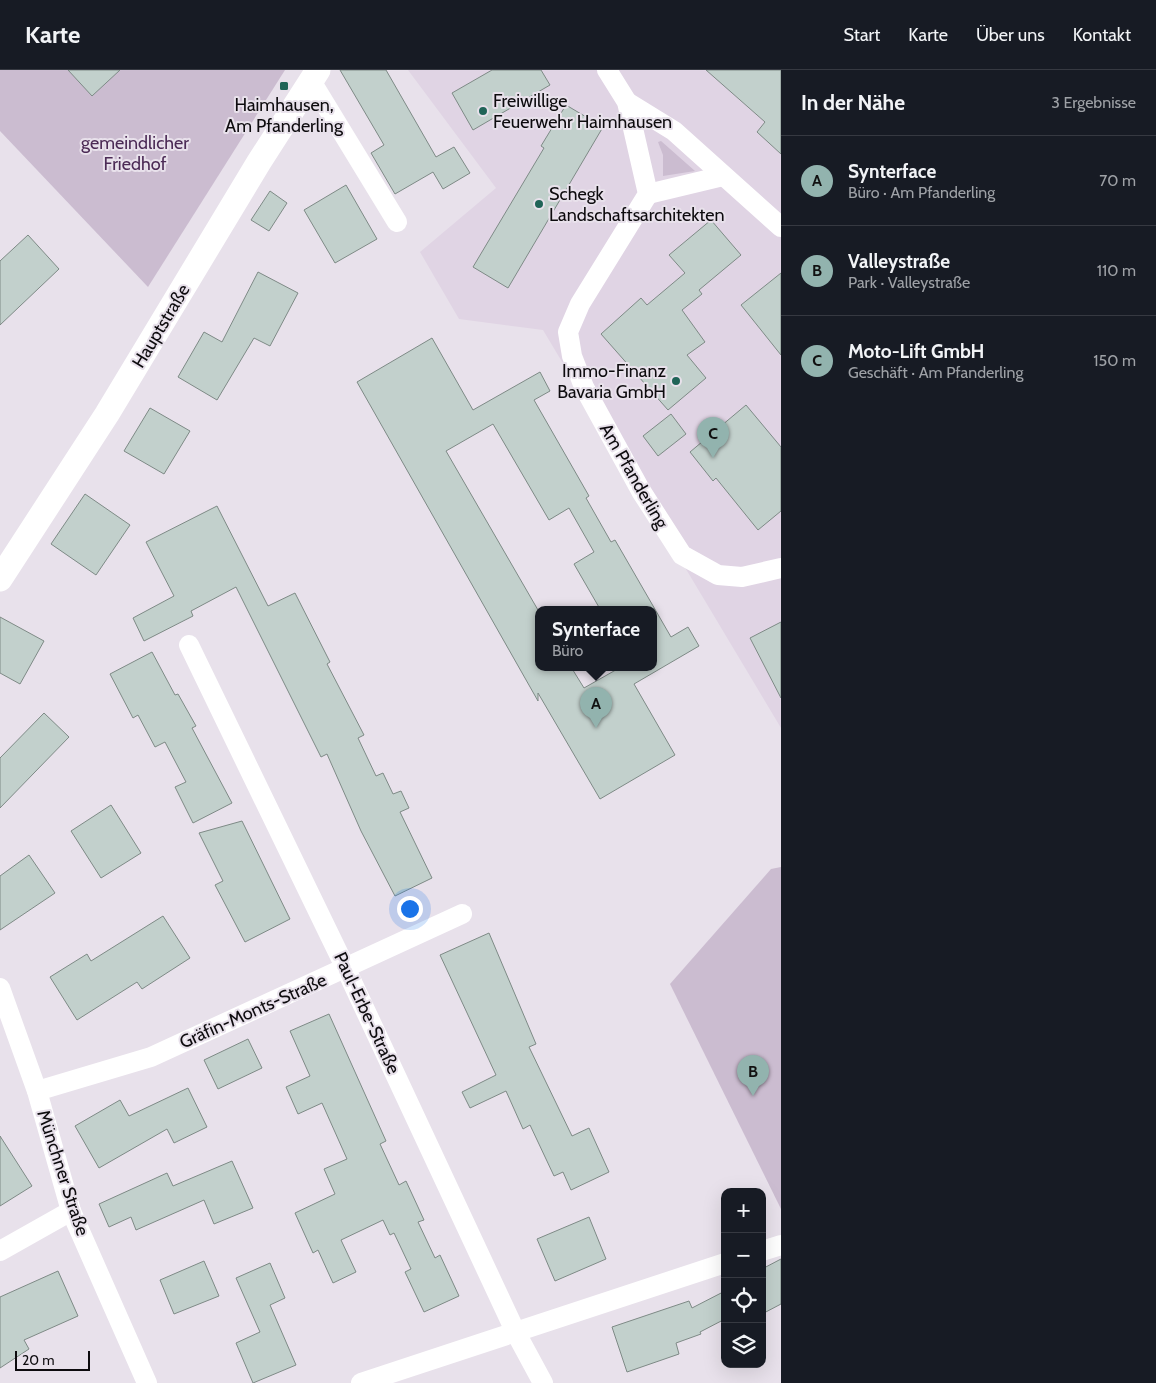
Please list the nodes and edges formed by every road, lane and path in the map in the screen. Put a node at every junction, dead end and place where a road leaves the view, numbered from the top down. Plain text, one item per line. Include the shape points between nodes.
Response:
1 (608, 70) edge
2 (315, 76) edge
3 (626, 102) junction
4 (723, 176) junction
5 (648, 194) junction
6 (398, 222) dead end
7 (781, 227) edge
8 (781, 568) edge
9 (0, 579) edge
10 (189, 645) dead end
11 (462, 914) dead end
12 (346, 969) junction
13 (0, 988) edge
14 (37, 1091) junction
15 (71, 1211) junction
16 (781, 1245) edge
17 (766, 1250) edge
18 (0, 1251) edge
19 (721, 1264) edge
20 (516, 1333) junction
21 (147, 1383) edge
22 (361, 1383) edge
23 (543, 1383) edge

1 - 3 street
2 - 6 street
2 - 9 street, Hauptstraße via 259,162 107,414
3 - 4 street via 674,131
3 - 5 street
4 - 5 street
4 - 7 street
5 - 8 street, Am Pfanderling via 580,304 568,332 572,356 584,387 641,491 682,555 718,575 742,577
10 - 12 street, Paul-Erbe-Straße
11 - 12 street, Gräfin-Monts-Straße
12 - 14 street, Gräfin-Monts-Straße via 151,1057
12 - 20 street, Paul-Erbe-Straße
13 - 14 street, Münchner Straße
14 - 15 street, Münchner Straße
15 - 18 street
15 - 21 street, Münchner Straße
16 - 17 street
19 - 20 street
20 - 22 street
20 - 23 street, Paul-Erbe-Straße

